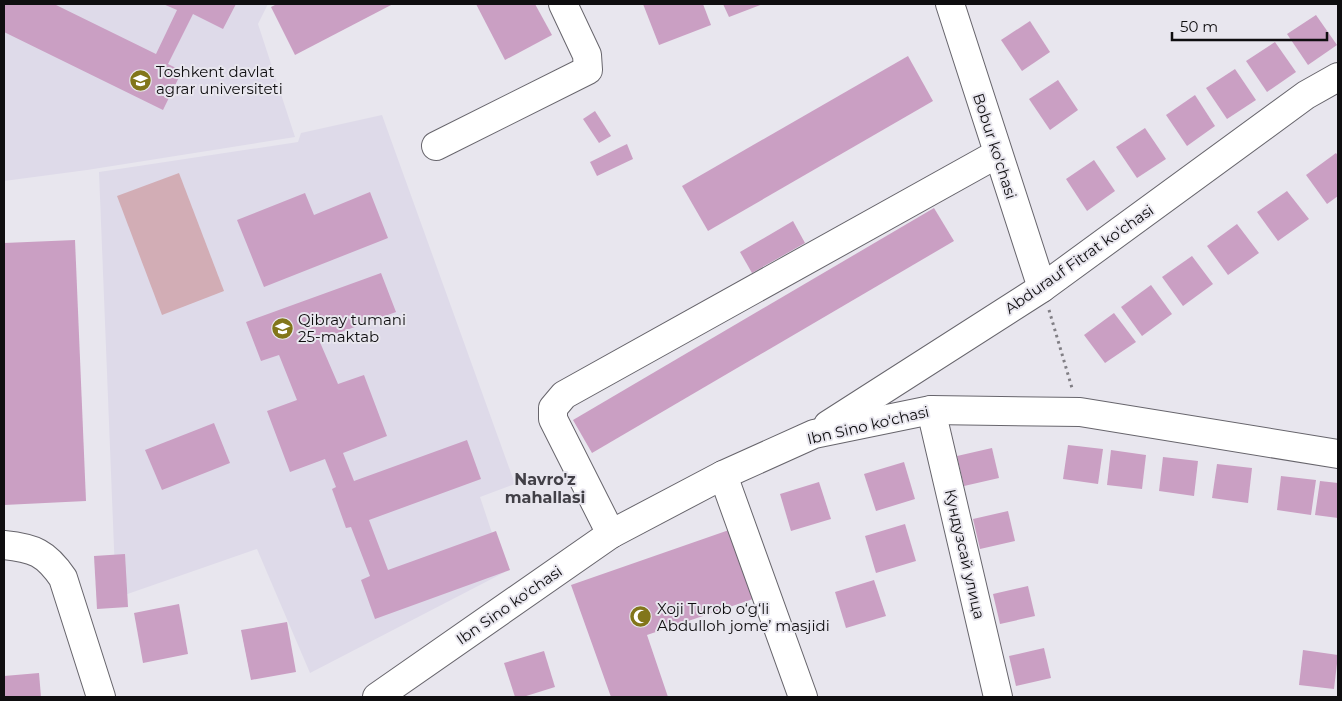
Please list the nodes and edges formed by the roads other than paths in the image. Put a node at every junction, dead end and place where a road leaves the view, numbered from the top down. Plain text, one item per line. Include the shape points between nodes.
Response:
1 (563, 4) edge
2 (950, 4) edge
3 (1338, 77) edge
4 (436, 146) dead end
5 (997, 154) junction
6 (1042, 288) junction
7 (931, 410) junction
8 (814, 434) junction
9 (1338, 454) edge
10 (723, 475) junction
11 (611, 534) junction
12 (4, 545) edge
13 (101, 697) edge
14 (377, 697) edge
15 (803, 697) edge
16 (998, 697) edge

1 - 4 street via 587,55 588,70
2 - 5 street, Bobur ko'chasi
3 - 6 street, Abdurauf Fitrat ko'chasi via 1306,96
5 - 6 street, Bobur ko'chasi
5 - 11 street via 564,395 553,408 554,419
6 - 8 street, Abdurauf Fitrat ko'chasi
7 - 8 street, Ibn Sino ko'chasi
7 - 9 street, Ibn Sino ko'chasi via 1080,412
7 - 16 street, Кундузсай улица
8 - 10 street, Ibn Sino ko'chasi
10 - 11 street, Ibn Sino ko'chasi
10 - 15 street
11 - 14 street, Ibn Sino ko'chasi
12 - 13 street via 24,547 39,553 52,562 63,578

